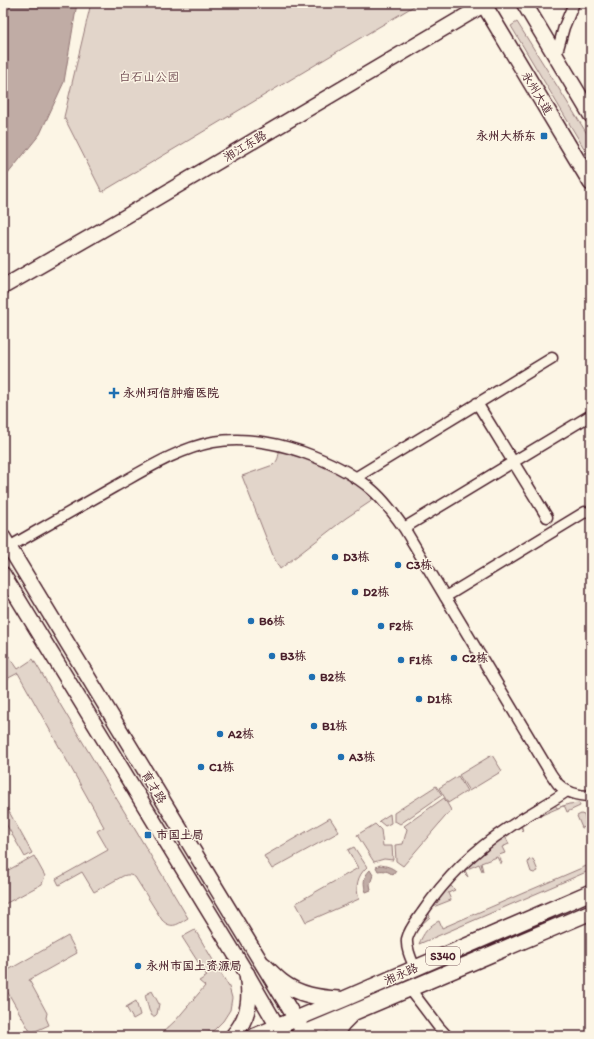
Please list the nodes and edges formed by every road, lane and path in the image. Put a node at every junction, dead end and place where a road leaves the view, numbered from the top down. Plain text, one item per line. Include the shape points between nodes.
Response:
1 (524, 3) edge
2 (574, 3) edge
3 (485, 4) edge
4 (556, 56) junction
5 (591, 115) edge
6 (591, 183) edge
7 (3, 287) edge
8 (552, 358) dead end
9 (478, 403) junction
10 (591, 415) edge
11 (513, 462) junction
12 (355, 478) junction
13 (585, 512) dead end
14 (547, 517) dead end
15 (404, 528) junction
16 (6, 542) edge
17 (3, 574) edge
18 (445, 597) junction
19 (567, 791) junction
20 (591, 796) edge
21 (591, 892) edge
22 (591, 912) edge
23 (261, 962) junction
24 (415, 968) junction
25 (245, 971) junction
26 (410, 989) junction
27 (350, 997) junction
28 (357, 1011) junction
29 (296, 1018) junction
30 (280, 1031) edge
31 (303, 1035) edge
32 (234, 1036) edge
33 (254, 1036) edge
34 (334, 1036) edge
35 (447, 1036) edge

1 - 4 main road
2 - 4 street
3 - 6 main road, 永州大道
3 - 7 main road, 湘江东路
4 - 5 main road
8 - 9 street
9 - 11 street
9 - 12 street
10 - 11 street
11 - 14 street
11 - 15 street
12 - 15 street via 383,501
12 - 16 street via 319,458 300,451 255,441 213,442 194,447 154,465
13 - 18 street
15 - 18 street
16 - 23 main road, 育才路
17 - 25 main road, 育才路
18 - 19 street via 551,774
19 - 20 street
19 - 24 street via 491,840 466,861 438,891 408,936 407,946
21 - 24 main road, 湘永路 / S340
22 - 26 main road, 湘永路 / S340
23 - 25 main road
23 - 27 main road via 297,991 324,998
23 - 29 main road, 育才路
24 - 27 main road, 湘永路 / S340
25 - 30 main road, 育才路
25 - 32 main road via 249,1003 246,1017
26 - 28 main road, 湘永路 / S340
26 - 35 street
27 - 28 main road
27 - 29 main road, 湘永路 / S340
28 - 31 main road, 湘永路 / S340
28 - 34 main road via 342,1024
29 - 30 main road, 湘永路 / S340
29 - 31 main road, 育才路
30 - 33 main road, 湘永路 / S340

